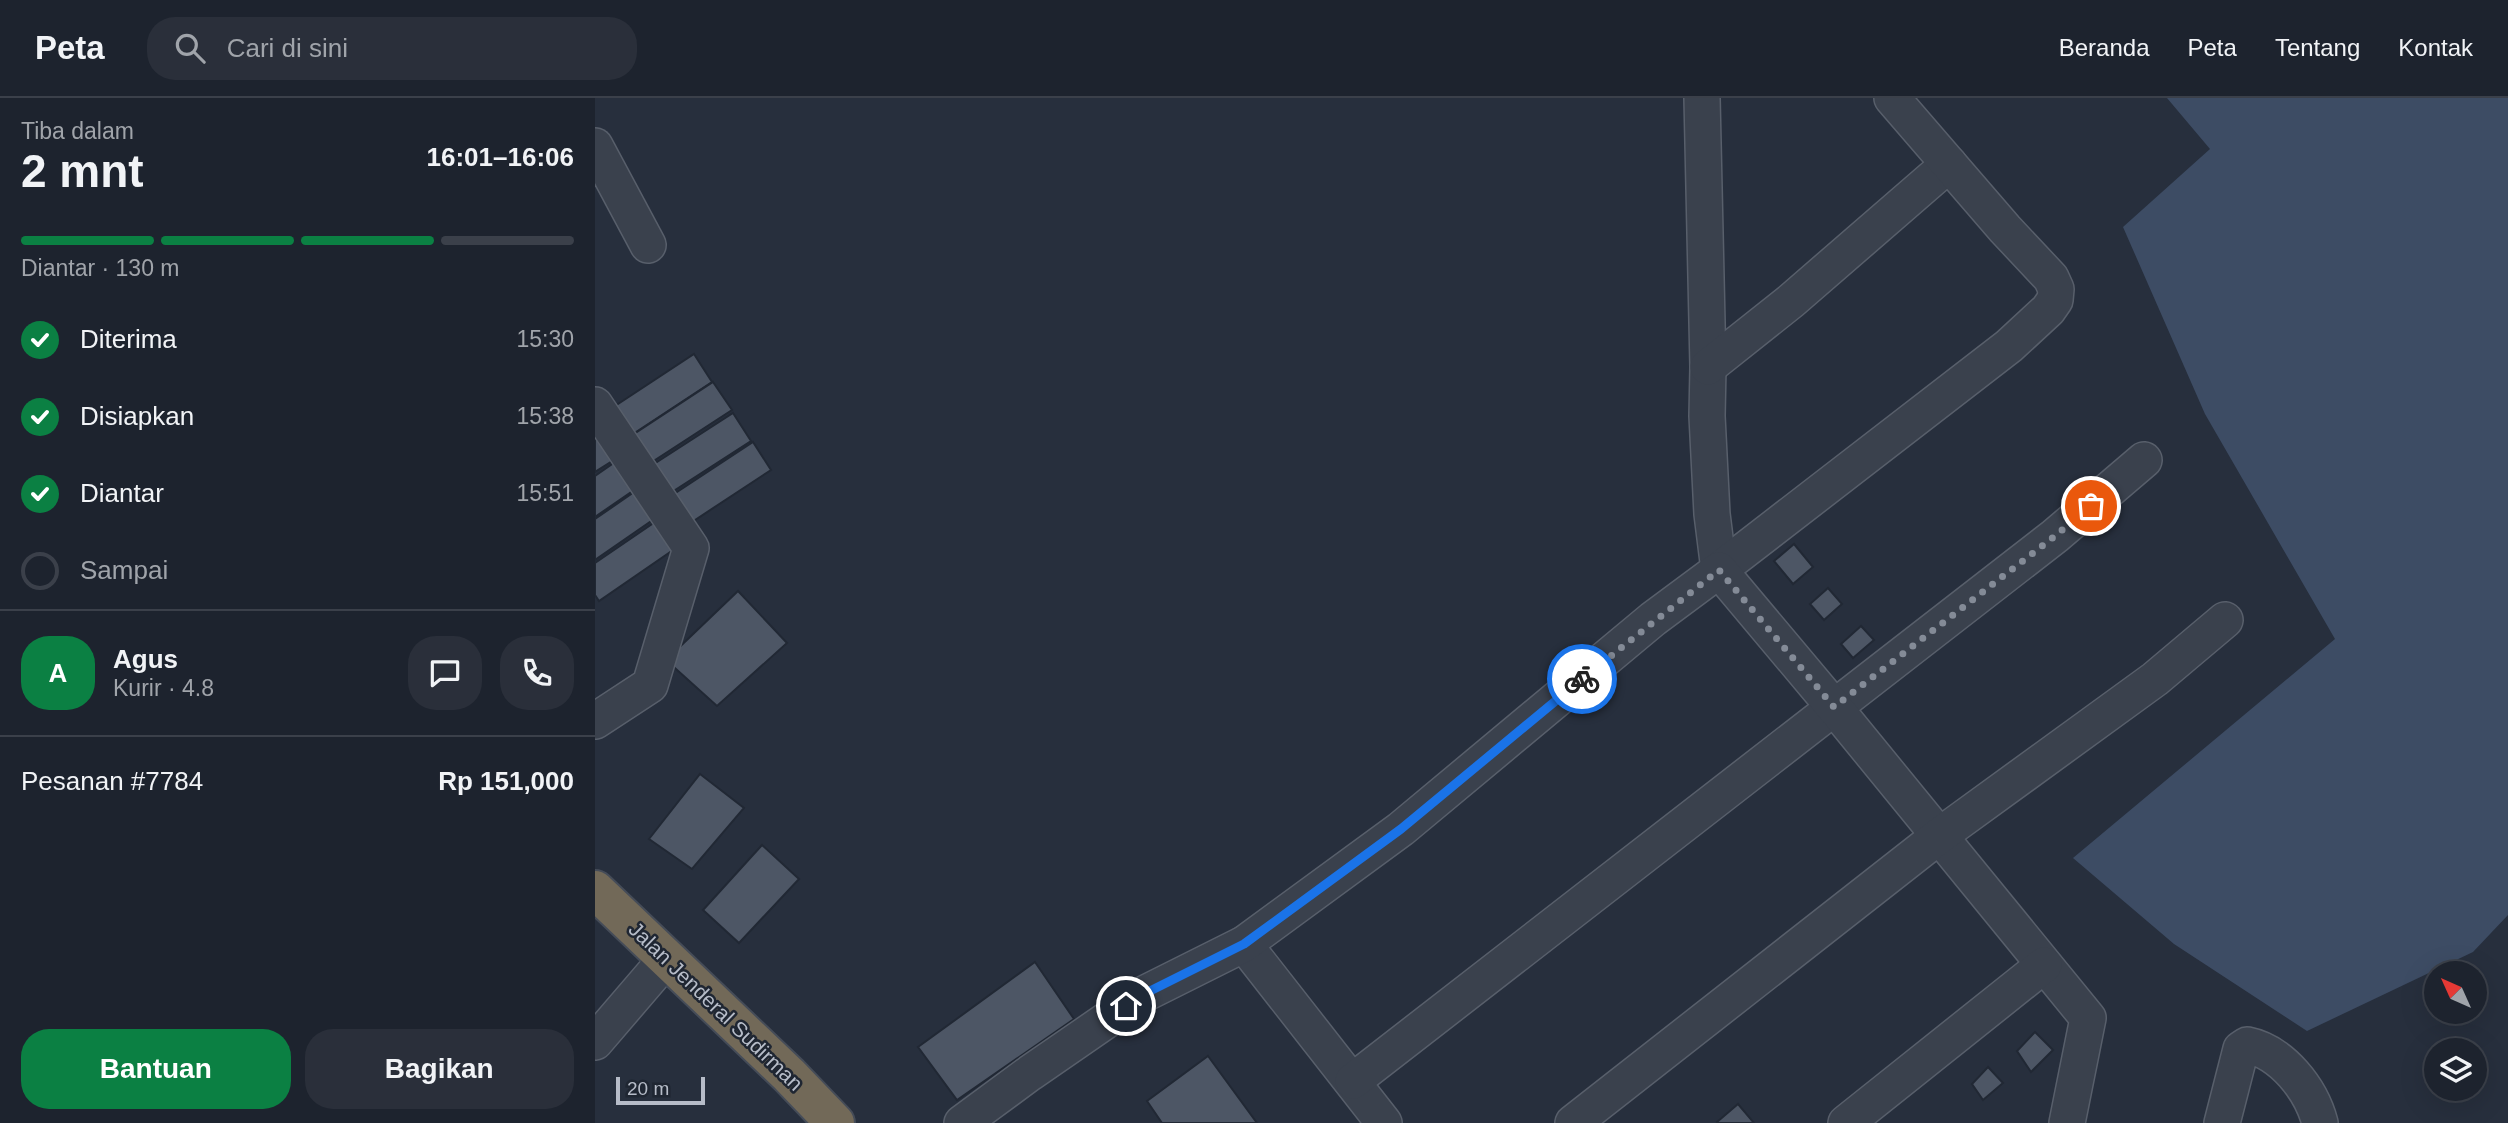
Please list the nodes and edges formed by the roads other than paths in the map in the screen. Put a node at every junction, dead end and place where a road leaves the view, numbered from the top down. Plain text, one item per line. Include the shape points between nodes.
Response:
1 (1702, 98) edge
2 (1892, 98) edge
3 (595, 146) edge
4 (1949, 164) junction
5 (648, 245) dead end
6 (1709, 367) junction
7 (595, 405) edge
8 (2144, 460) dead end
9 (1719, 570) junction
10 (2225, 620) dead end
11 (1834, 707) junction
12 (595, 721) edge
13 (1939, 836) junction
14 (595, 890) edge
15 (1244, 944) junction
16 (667, 958) junction
17 (2044, 965) junction
18 (595, 1041) edge
19 (1353, 1081) junction
20 (835, 1123) edge
21 (962, 1123) edge
22 (1384, 1123) edge
23 (1573, 1123) edge
24 (1846, 1123) edge
25 (2067, 1123) edge
26 (2222, 1123) edge
27 (2320, 1123) edge

1 - 6 street
2 - 4 street
3 - 5 street
4 - 6 street
4 - 9 street via 2051,278 2055,300 2009,346
6 - 9 street via 1711,502
7 - 12 street via 691,548 650,685
8 - 11 street via 2055,536
9 - 11 street
9 - 15 street via 1653,619 1401,829
10 - 13 street via 2155,679
11 - 13 street
11 - 19 street
13 - 17 street
13 - 23 street
14 - 16 highway, Jalan Jenderal Sudirman
15 - 19 street
15 - 21 street via 1146,993
16 - 18 street
16 - 20 highway, Jalan Jenderal Sudirman
17 - 24 street
17 - 25 street via 2088,1018
19 - 22 street
26 - 27 street via 2241,1049 2247,1045 2275,1057 2305,1087

